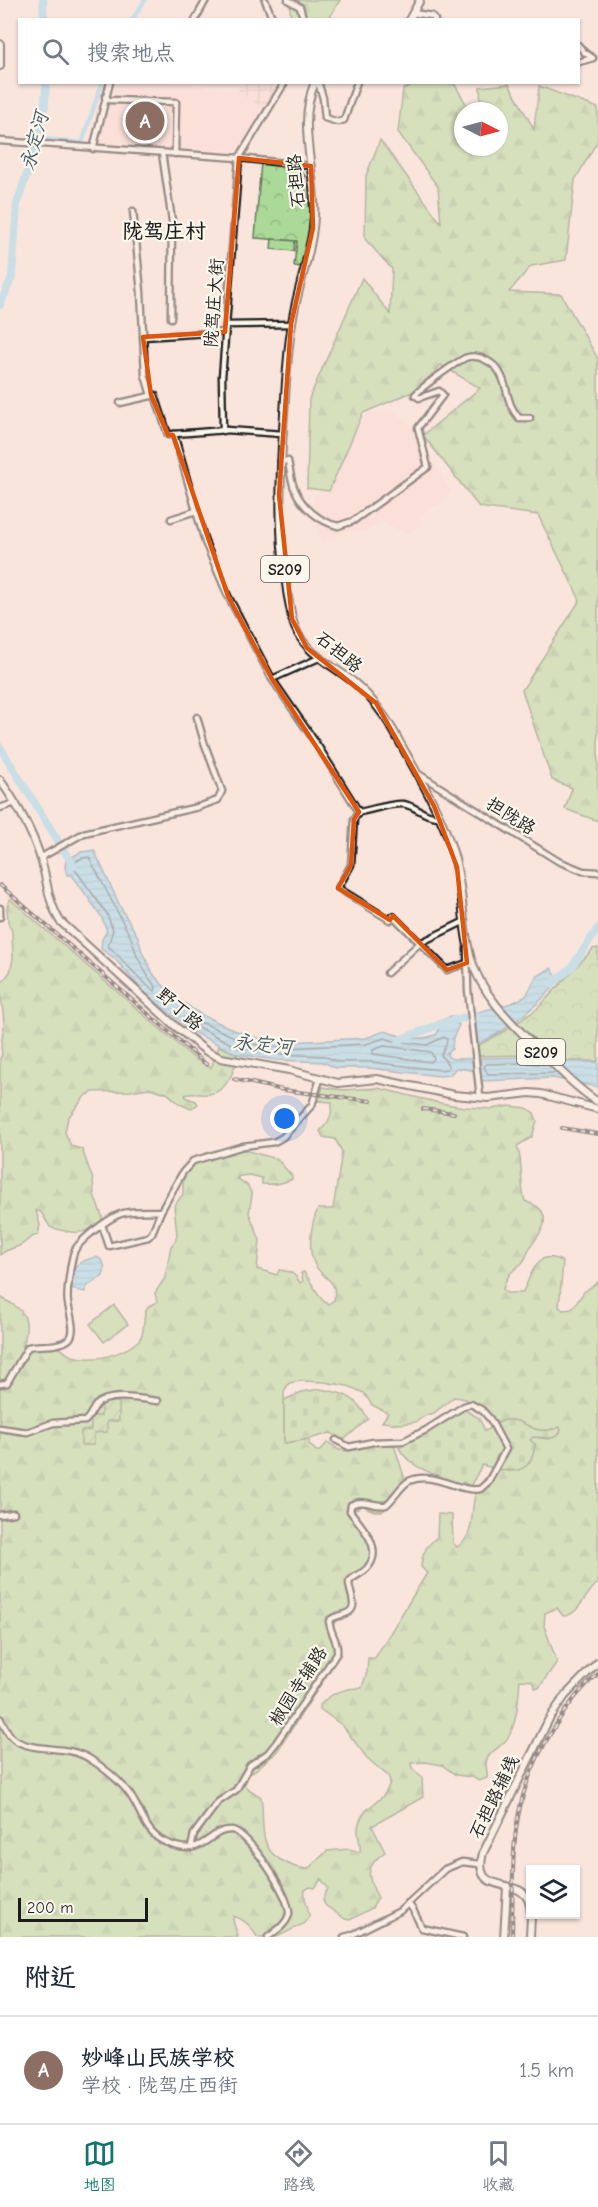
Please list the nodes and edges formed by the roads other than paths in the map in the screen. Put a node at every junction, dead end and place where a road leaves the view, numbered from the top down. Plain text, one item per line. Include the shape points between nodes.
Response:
1 (206, 0) edge
2 (265, 0) edge
3 (288, 0) edge
4 (420, 0) edge
5 (413, 13) junction
6 (196, 18) edge
7 (272, 18) edge
8 (303, 18) edge
9 (410, 18) edge
10 (434, 18) edge
11 (0, 44) edge
12 (580, 46) edge
13 (0, 56) edge
14 (595, 59) edge
15 (580, 62) edge
16 (0, 66) edge
17 (109, 84) edge
18 (284, 84) edge
19 (315, 84) edge
20 (317, 84) edge
21 (356, 84) edge
22 (105, 97) junction
23 (0, 141) edge
24 (93, 149) junction
25 (162, 153) junction
26 (175, 154) junction
27 (239, 158) junction
28 (311, 166) junction
29 (133, 211) dead end
30 (171, 318) dead end
31 (291, 324) junction
32 (226, 325) junction
33 (225, 332) junction
34 (143, 337) junction
35 (151, 395) junction
36 (120, 404) dead end
37 (530, 418) dead end
38 (223, 431) junction
39 (174, 434) junction
40 (283, 434) junction
41 (281, 461) junction
42 (196, 511) junction
43 (171, 519) dead end
44 (319, 658) junction
45 (272, 679) junction
46 (197, 717) dead end
47 (415, 772) junction
48 (0, 780) edge
49 (15, 803) junction
50 (0, 808) edge
51 (359, 812) junction
52 (440, 818) junction
53 (40, 858) junction
54 (598, 872) edge
55 (0, 908) edge
56 (0, 917) edge
57 (465, 921) junction
58 (467, 939) junction
59 (420, 943) junction
60 (467, 963) junction
61 (387, 973) dead end
62 (320, 1079) junction
63 (480, 1097) junction
64 (598, 1102) edge
65 (598, 1108) edge
66 (161, 1211) junction
67 (102, 1225) junction
68 (0, 1384) edge
69 (158, 1401) dead end
70 (0, 1428) edge
71 (336, 1440) dead end
72 (14, 1514) dead end
73 (0, 1515) edge
74 (598, 1662) edge
75 (0, 1718) edge
76 (191, 1848) junction
77 (480, 1864) junction
78 (507, 1887) junction
79 (408, 1903) junction
80 (268, 1937) edge
81 (344, 1937) edge
82 (463, 1937) edge
83 (504, 1937) edge
84 (530, 1937) edge

1 - 6 street
2 - 7 street
3 - 8 street via 300,7
4 - 5 main road
5 - 9 main road
5 - 10 street
11 - 13 main road
12 - 14 street
13 - 16 main road
14 - 15 street
17 - 22 street
18 - 27 street, 陇驾庄大街
19 - 28 main road, 石担路 / S209 via 306,109
20 - 21 street via 325,118 338,122 347,115
22 - 24 street
22 - 26 street via 176,102
23 - 24 street
24 - 25 street
25 - 26 street
25 - 30 street via 172,221
26 - 27 street
27 - 28 street
27 - 32 street, 陇驾庄大街
28 - 31 main road, 石担路 / S209 via 313,228
29 - 34 street
31 - 32 street
31 - 40 main road, 石担路 / S209
32 - 33 street, 陇驾庄大街
33 - 34 street
33 - 38 street, 陇驾庄大街
34 - 35 street via 145,375
35 - 36 street
35 - 39 street via 168,435
37 - 41 street via 519,418 513,410 495,365 483,359 466,358 415,395 419,398 439,391 443,395 418,428 428,467 353,520 338,526 320,520 303,501 295,490 288,461
38 - 39 street
38 - 40 street
39 - 42 street
40 - 41 main road, 石担路 / S209
41 - 44 main road, 石担路 / S209 via 279,522 292,619 300,638
42 - 43 street
42 - 45 street via 228,596
44 - 45 street
44 - 47 main road, 石担路 / S209 via 376,703
45 - 51 street
46 - 53 street via 222,791 218,800 84,833
47 - 52 main road, 石担路 / S209
47 - 54 street, 担陇路 via 558,861
48 - 49 main road, 野丁路
49 - 50 street
49 - 53 main road, 野丁路
51 - 52 street via 401,804
51 - 59 street via 354,819 351,865 338,888 390,920 393,916
52 - 57 main road, 石担路 / S209 via 458,867
53 - 62 main road, 野丁路 via 60,921 206,1051 221,1058
55 - 56 street
57 - 58 main road, 石担路 / S209
57 - 59 street
58 - 60 street
58 - 64 main road, 石担路 / S209 via 475,969 502,1014
59 - 60 street via 447,970
59 - 61 street
60 - 63 street
62 - 63 main road, 野丁路 via 338,1083 376,1079
62 - 66 street via 312,1105 283,1137 193,1161
63 - 65 main road, 野丁路 via 541,1094
66 - 67 street via 125,1212
66 - 67 street via 148,1237 109,1246
67 - 68 street via 74,1252 67,1295 72,1321 69,1339 28,1347 8,1383
69 - 70 street via 125,1397 103,1401 86,1421 53,1423 27,1432
71 - 76 street, 椒园寺辅路 via 349,1447 403,1441 471,1404 490,1419 506,1449 480,1489 436,1479 416,1479 405,1484 386,1505 351,1505 350,1511 371,1539 373,1550 369,1567 348,1582 352,1610 329,1621 337,1653 276,1743 250,1765 236,1790 218,1802 194,1834
72 - 73 street
74 - 77 main road, 石担路辅线 via 549,1719
75 - 76 street via 14,1740 74,1751 90,1759 127,1791 157,1838
76 - 80 street via 222,1831 234,1830 244,1836 280,1886 289,1908 285,1922
77 - 78 main road, 石担路辅线 via 487,1878
77 - 79 street via 462,1862 445,1869
78 - 83 main road
78 - 84 main road, 石担路辅线 via 522,1891 530,1903
79 - 81 street via 400,1911
79 - 82 street via 422,1928

